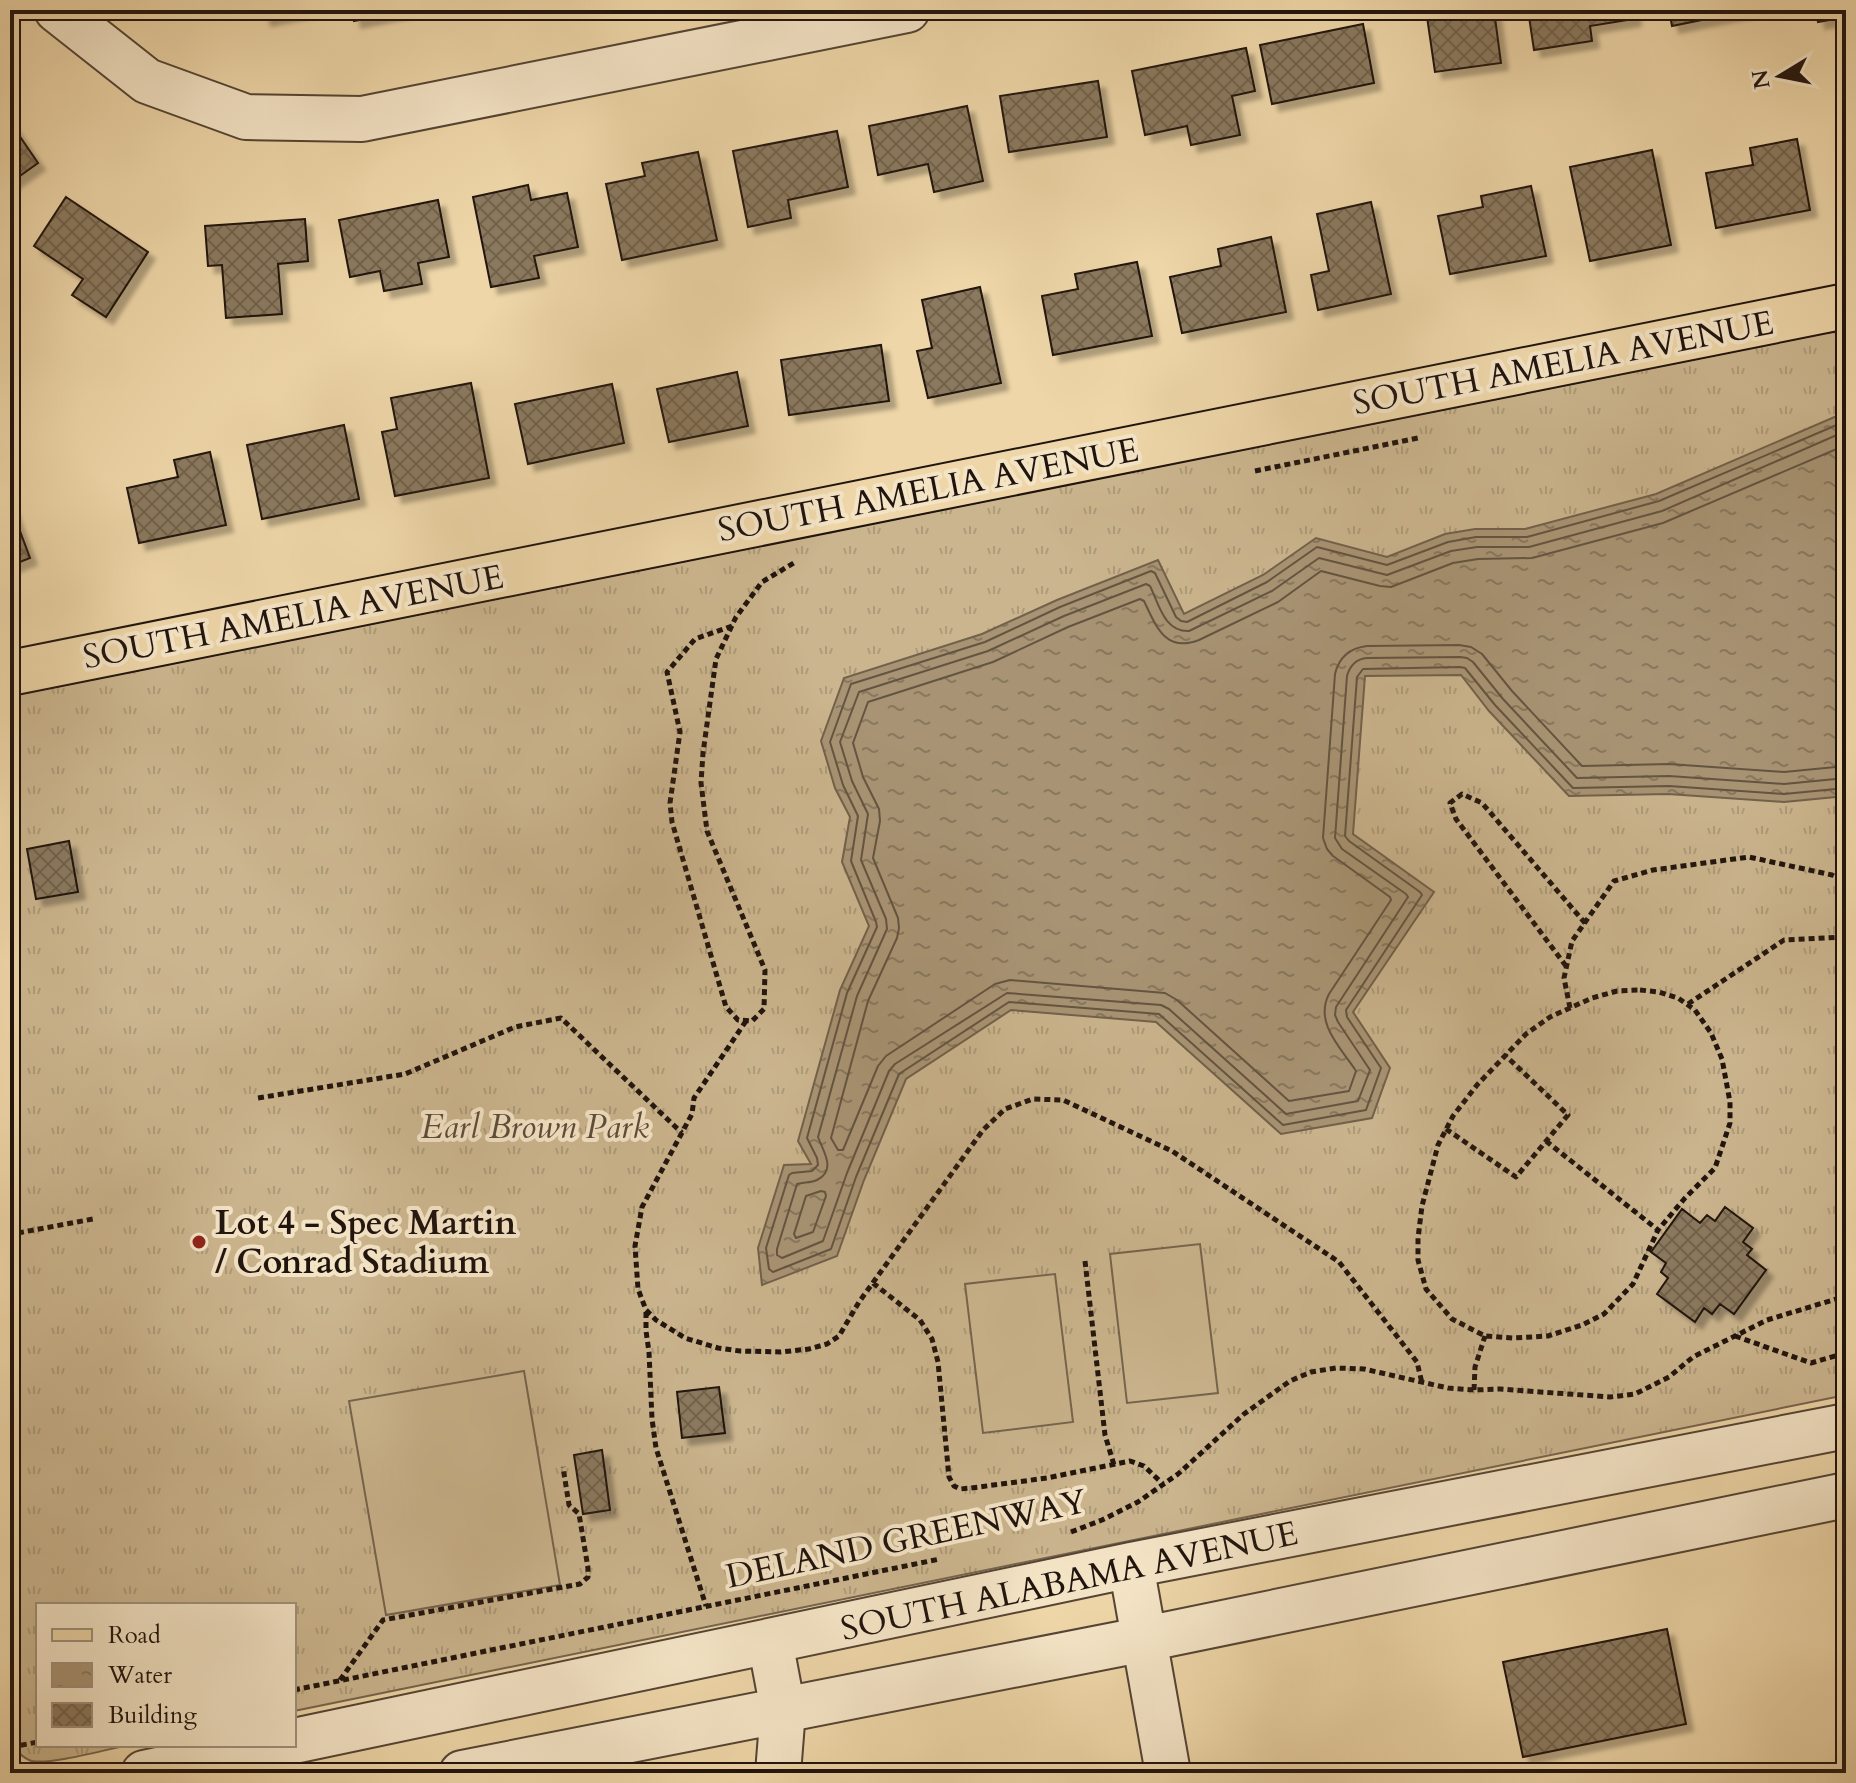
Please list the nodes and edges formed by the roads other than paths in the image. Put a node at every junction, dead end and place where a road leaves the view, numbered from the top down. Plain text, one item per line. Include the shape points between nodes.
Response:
1 (57, 10) edge
2 (907, 10) edge
3 (1846, 306) edge
4 (10, 673) edge
5 (1846, 1426) edge
6 (1846, 1495) edge
7 (1131, 1565) junction
8 (1145, 1639) junction
9 (770, 1641) junction
10 (783, 1710) junction
11 (296, 1741) edge
12 (266, 1747) edge
13 (144, 1773) edge
14 (462, 1773) edge
15 (778, 1773) edge
16 (1168, 1773) edge

1 - 2 street via 147,81 246,117 362,119
3 - 4 main road, SOUTH AMELIA AVENUE
5 - 7 street, SOUTH ALABAMA AVENUE
6 - 8 street, SOUTH ALABAMA AVENUE
7 - 8 street
7 - 9 street, SOUTH ALABAMA AVENUE
8 - 10 street, SOUTH ALABAMA AVENUE
8 - 16 street
9 - 10 street
9 - 11 street, SOUTH ALABAMA AVENUE
10 - 14 street, SOUTH ALABAMA AVENUE
10 - 15 street
12 - 13 street

